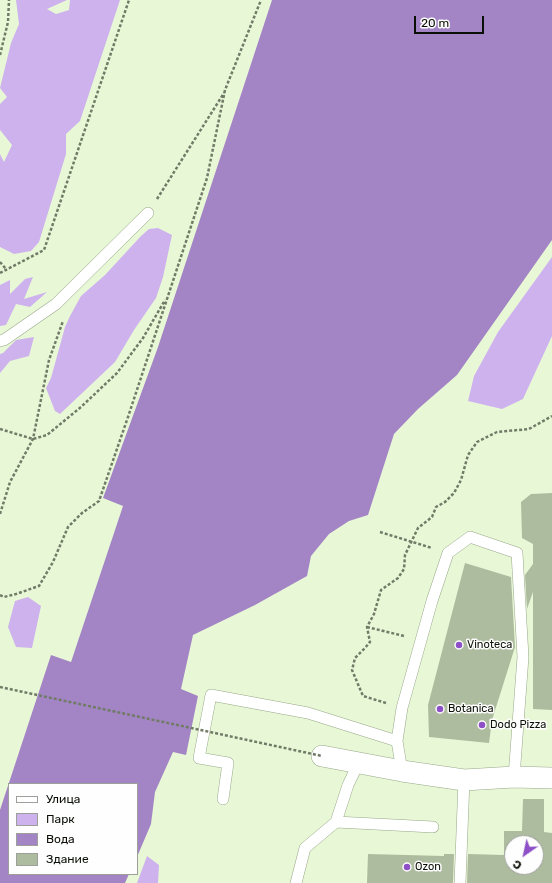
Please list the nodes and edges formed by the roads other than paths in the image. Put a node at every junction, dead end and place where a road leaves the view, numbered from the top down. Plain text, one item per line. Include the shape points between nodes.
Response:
1 (148, 213) road end
2 (0, 341) edge
3 (397, 740) junction
4 (322, 756) road end
5 (359, 762) junction
6 (402, 771) junction
7 (514, 777) junction
8 (552, 778) edge
9 (464, 780) junction
10 (223, 800) dead end
11 (336, 822) junction
12 (433, 827) dead end
13 (296, 883) edge
14 (460, 883) edge

1 - 2 lane via 56,304
3 - 6 lane
3 - 7 lane via 402,708 448,552 470,537 517,553 523,658
3 - 10 lane via 308,713 211,695 199,758 228,763
4 - 5 street
5 - 6 street
5 - 11 lane via 348,785
6 - 9 street
7 - 8 street
7 - 9 street
9 - 14 lane
11 - 12 lane
11 - 13 lane via 304,848

